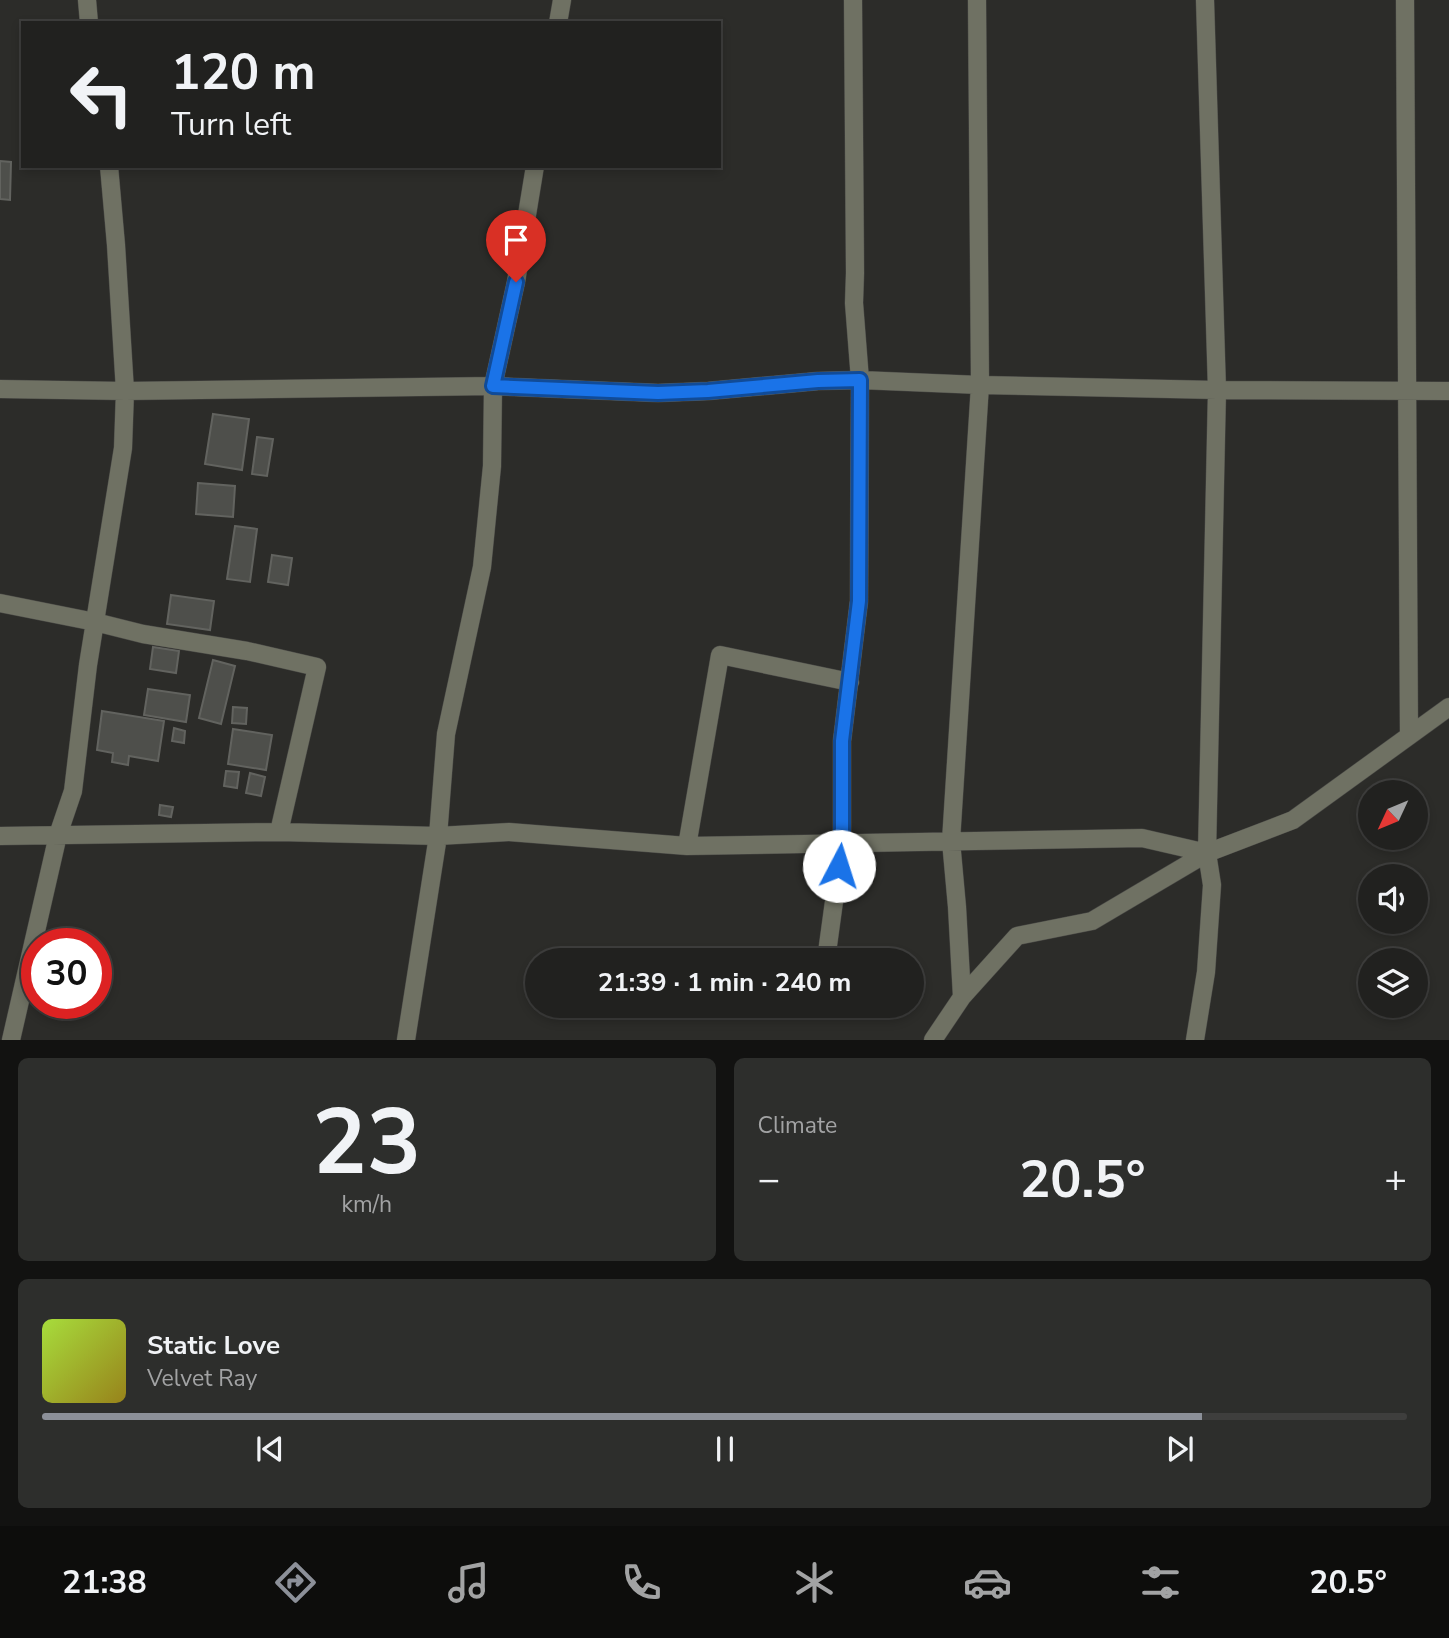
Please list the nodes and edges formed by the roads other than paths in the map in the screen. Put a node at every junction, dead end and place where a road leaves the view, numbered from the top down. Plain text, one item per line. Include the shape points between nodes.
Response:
1 (87, 0) edge
2 (562, 0) edge
3 (853, 0) edge
4 (976, 0) edge
5 (1205, 0) edge
6 (1405, 0) edge
7 (89, 21) edge
8 (558, 21) edge
9 (109, 168) edge
10 (535, 168) edge
11 (860, 380) junction
12 (980, 385) junction
13 (493, 386) junction
14 (0, 388) edge
15 (1217, 390) junction
16 (125, 391) junction
17 (1408, 391) junction
18 (1449, 391) edge
19 (0, 603) edge
20 (95, 622) junction
21 (850, 682) junction
22 (1449, 707) edge
23 (1409, 736) junction
24 (279, 832) junction
25 (58, 835) junction
26 (0, 836) edge
27 (438, 836) junction
28 (951, 841) junction
29 (842, 843) junction
30 (687, 846) junction
31 (1208, 853) junction
32 (828, 948) edge
33 (962, 998) junction
34 (11, 1040) edge
35 (406, 1040) edge
36 (933, 1040) edge
37 (1195, 1040) edge

1 - 7 street
2 - 8 street
3 - 11 street via 853,303
4 - 12 street
5 - 15 street
6 - 17 street
9 - 16 street
10 - 13 street
11 - 12 street
11 - 13 street via 658,393
11 - 21 street via 859,601
12 - 15 street
12 - 28 street
13 - 16 street
13 - 27 street via 492,466 482,567 446,734
14 - 16 street
15 - 17 street
15 - 31 street
16 - 20 street via 123,448
17 - 18 street
17 - 23 street
19 - 20 street
20 - 24 street via 317,667
20 - 25 street via 73,791
21 - 29 street via 842,741
21 - 30 street via 720,655
22 - 23 street
23 - 31 street via 1293,820
24 - 25 street
24 - 27 street
25 - 26 street
25 - 34 street
27 - 30 street via 509,832
27 - 35 street
28 - 29 street
28 - 31 street via 1142,838
28 - 33 street
29 - 30 street
29 - 32 street
31 - 33 street via 1092,920 1017,936
31 - 37 street via 1212,885 1206,972
33 - 36 street

